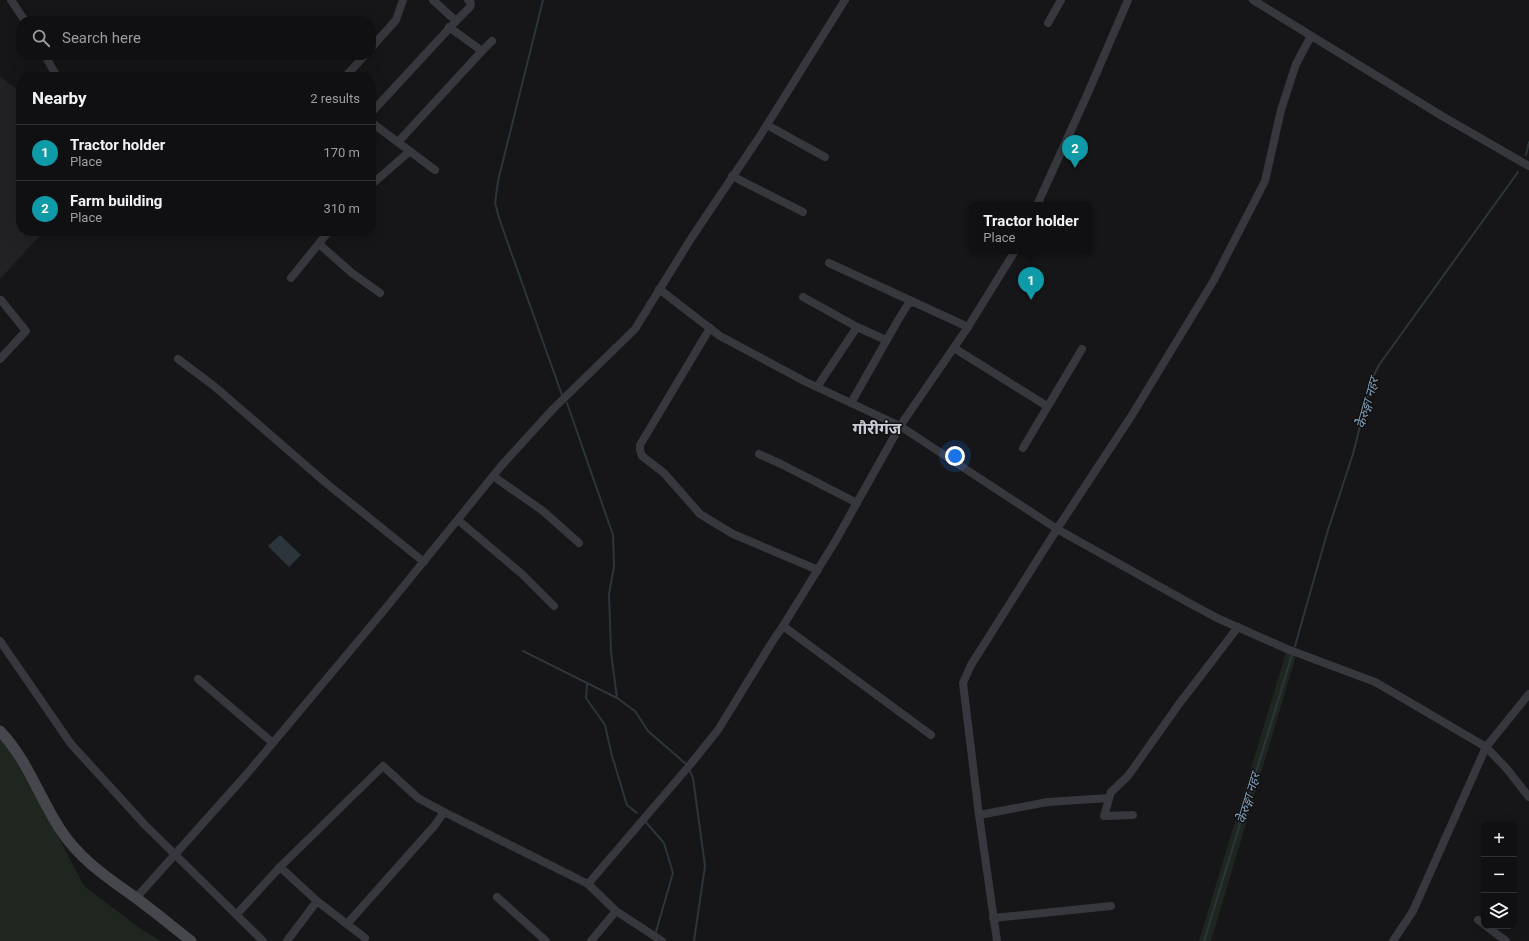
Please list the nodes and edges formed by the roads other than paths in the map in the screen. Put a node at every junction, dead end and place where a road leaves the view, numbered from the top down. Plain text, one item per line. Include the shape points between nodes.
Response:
1 (11, 0) edge
2 (402, 0) edge
3 (432, 0) edge
4 (468, 0) edge
5 (845, 0) edge
6 (1061, 0) edge
7 (1128, 0) edge
8 (1253, 0) edge
9 (22, 16) edge
10 (456, 20) junction
11 (1048, 23) dead end
12 (449, 27) junction
13 (1311, 36) junction
14 (492, 41) dead end
15 (376, 42) edge
16 (482, 51) junction
17 (48, 60) edge
18 (361, 60) edge
19 (54, 72) edge
20 (350, 72) edge
21 (376, 107) edge
22 (767, 125) junction
23 (376, 126) edge
24 (398, 142) junction
25 (410, 151) junction
26 (825, 157) dead end
27 (1529, 166) edge
28 (435, 170) dead end
29 (732, 176) junction
30 (376, 181) edge
31 (1038, 202) edge
32 (803, 212) dead end
33 (325, 236) edge
34 (319, 244) junction
35 (1013, 254) edge
36 (829, 262) dead end
37 (291, 278) dead end
38 (659, 289) junction
39 (380, 293) dead end
40 (803, 297) dead end
41 (1, 300) edge
42 (914, 302) junction
43 (968, 327) junction
44 (710, 328) junction
45 (857, 328) junction
46 (886, 340) junction
47 (954, 348) junction
48 (1082, 349) dead end
49 (0, 359) edge
50 (178, 360) dead end
51 (817, 388) junction
52 (851, 403) junction
53 (1047, 406) junction
54 (900, 426) junction
55 (1023, 448) dead end
56 (760, 454) dead end
57 (493, 476) junction
58 (857, 503) junction
59 (458, 520) junction
60 (1057, 529) junction
61 (579, 542) dead end
62 (424, 562) junction
63 (818, 570) junction
64 (554, 606) dead end
65 (783, 626) junction
66 (1238, 627) junction
67 (0, 641) edge
68 (198, 679) dead end
69 (1529, 694) edge
70 (0, 731) edge
71 (931, 735) dead end
72 (273, 743) junction
73 (1486, 747) junction
74 (1109, 798) junction
75 (1529, 798) edge
76 (444, 812) junction
77 (979, 815) junction
78 (1133, 815) dead end
79 (176, 855) junction
80 (280, 867) junction
81 (588, 884) junction
82 (497, 897) dead end
83 (136, 898) junction
84 (317, 901) junction
85 (1111, 906) dead end
86 (616, 911) junction
87 (237, 914) junction
88 (993, 918) junction
89 (348, 924) junction
90 (1491, 929) edge
91 (365, 938) dead end
92 (191, 941) edge
93 (263, 941) edge
94 (287, 941) edge
95 (546, 941) edge
96 (591, 941) edge
97 (662, 941) edge
98 (997, 941) edge
99 (1393, 941) edge
100 (1506, 941) edge

1 - 9 street
2 - 15 street via 396,20
3 - 10 street
4 - 10 street via 471,5
5 - 22 street
6 - 11 street
7 - 31 street
8 - 13 street
10 - 12 street
12 - 16 street
12 - 21 street
13 - 27 street
13 - 60 street via 1296,64 1281,110 1265,181 1244,224 1214,280 1155,378
14 - 16 street
16 - 24 street
17 - 19 street
18 - 20 street
22 - 26 street
22 - 29 street
23 - 24 street
24 - 25 street
25 - 28 street
25 - 30 street
29 - 32 street
29 - 38 street
33 - 34 street
34 - 37 street
34 - 39 street
35 - 43 street
36 - 42 street
38 - 44 street
38 - 57 street via 635,329 553,409
40 - 45 street
41 - 49 street via 26,331
42 - 43 street
42 - 46 street via 908,304
43 - 47 street
44 - 51 street via 720,336
44 - 63 street via 640,445 642,456 664,473 704,516 733,534
45 - 46 street
45 - 51 street
46 - 52 street
47 - 53 street
47 - 54 street
48 - 53 street
50 - 62 street via 214,386 326,483
51 - 52 street
52 - 54 street
53 - 55 street
54 - 58 street
54 - 60 street
56 - 58 street
57 - 59 street
57 - 61 street via 543,510
58 - 63 street
59 - 62 street
59 - 64 street via 522,574
60 - 66 street via 1191,604
60 - 77 street via 971,665 963,683
62 - 72 street
63 - 65 street
65 - 71 street
65 - 81 street via 718,730
66 - 73 street via 1287,649 1375,682
66 - 74 street via 1128,776 1111,792
67 - 79 street via 71,744
68 - 72 street
69 - 73 street
70 - 83 main road via 28,770 60,829 77,851 104,876
72 - 79 street
73 - 75 street
73 - 99 street via 1412,911
74 - 77 street via 1048,802
74 - 78 street via 1104,816
76 - 80 street via 418,798 383,766
76 - 81 street
76 - 89 street
77 - 88 street
79 - 83 street
79 - 87 street
80 - 84 street
80 - 87 street
81 - 86 street
82 - 95 street
83 - 92 main road
84 - 89 street
84 - 94 street
85 - 88 street
86 - 96 street
86 - 97 street
87 - 93 street
88 - 98 street
89 - 91 street
90 - 100 street

